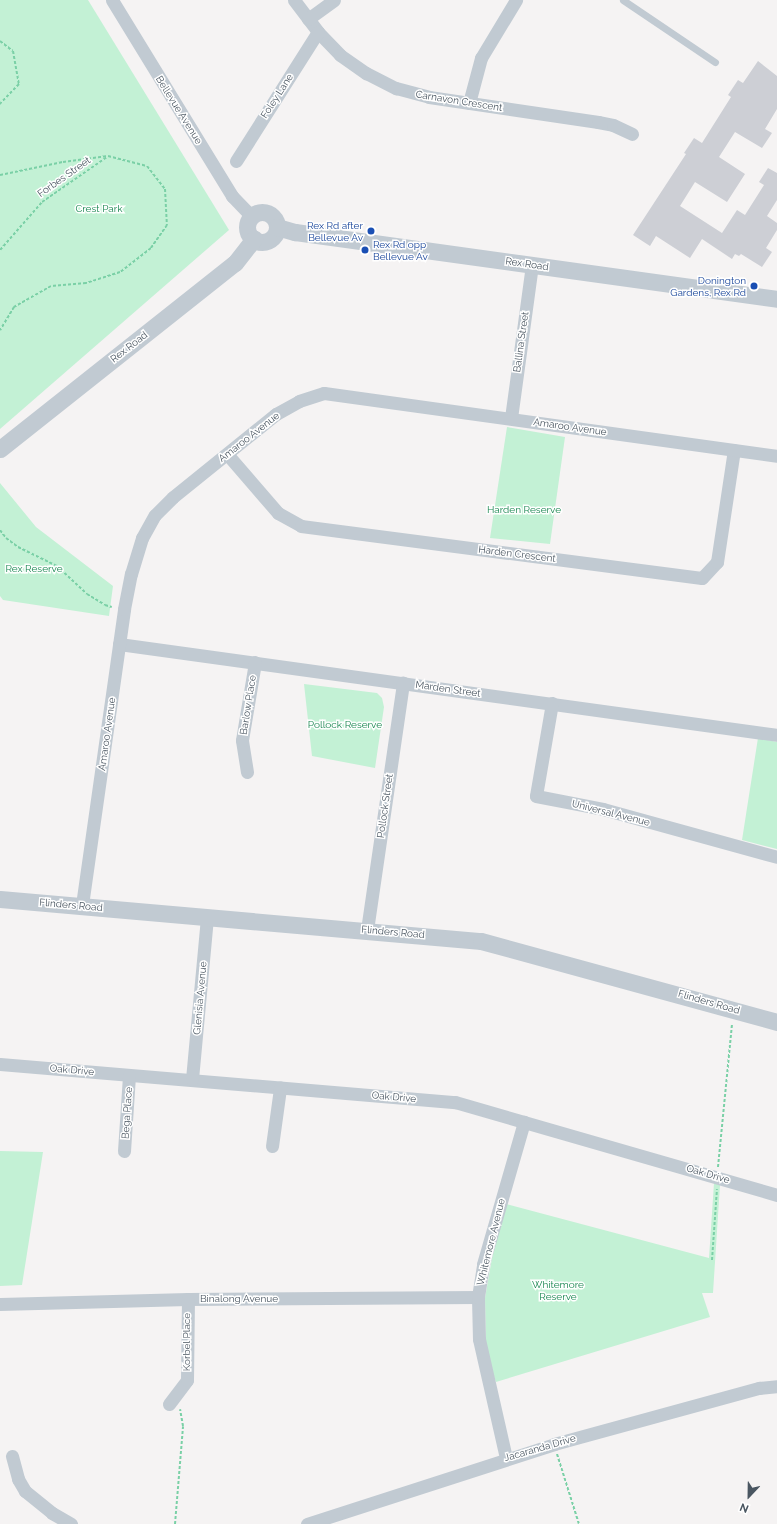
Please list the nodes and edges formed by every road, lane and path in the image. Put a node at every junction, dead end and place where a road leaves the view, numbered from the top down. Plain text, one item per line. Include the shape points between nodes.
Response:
1 (112, 0) edge
2 (294, 0) edge
3 (334, 0) edge
4 (516, 0) edge
5 (623, 0) edge
6 (308, 19) junction
7 (318, 32) junction
8 (0, 41) edge
9 (715, 62) dead end
10 (468, 103) junction
11 (0, 104) edge
12 (632, 134) dead end
13 (108, 156) junction
14 (236, 160) dead end
15 (0, 175) edge
16 (252, 217) junction
17 (277, 227) junction
18 (254, 239) junction
19 (0, 250) edge
20 (532, 265) junction
21 (777, 299) edge
22 (0, 330) edge
23 (511, 418) junction
24 (0, 449) edge
25 (734, 450) junction
26 (227, 454) junction
27 (777, 456) edge
28 (0, 530) edge
29 (117, 608) dead end
30 (120, 644) junction
31 (254, 662) junction
32 (404, 682) junction
33 (552, 703) junction
34 (777, 735) edge
35 (247, 772) dead end
36 (777, 857) edge
37 (0, 899) edge
38 (82, 905) junction
39 (207, 917) junction
40 (367, 930) junction
41 (733, 1021) dead end
42 (777, 1022) edge
43 (0, 1064) edge
44 (129, 1075) junction
45 (192, 1079) junction
46 (280, 1088) junction
47 (524, 1122) junction
48 (272, 1146) dead end
49 (124, 1151) dead end
50 (718, 1168) dead end
51 (717, 1185) dead end
52 (777, 1195) edge
53 (712, 1260) dead end
54 (478, 1298) junction
55 (188, 1299) junction
56 (0, 1304) edge
57 (777, 1386) edge
58 (172, 1401) joint
59 (554, 1444) junction
60 (12, 1456) dead end
61 (506, 1458) junction
62 (332, 1520) edge
63 (71, 1524) edge
64 (175, 1524) edge
65 (307, 1524) edge
66 (579, 1524) edge

1 - 16 street, Bellevue Avenue via 232,196
2 - 6 street, Carnavon Crescent
3 - 6 street
4 - 10 street via 481,58
5 - 9 lane
6 - 7 street, Carnavon Crescent
7 - 10 street, Carnavon Crescent via 340,55 380,81 412,94
7 - 14 street, Foley Lane
8 - 11 path via 13,50 19,84
10 - 12 street, Carnavon Crescent via 598,122
13 - 15 path
13 - 19 path, Forbes Street via 42,202
13 - 22 path via 147,166 165,189 168,225 152,248 120,272 86,283 51,286 14,307
16 - 17 street via 261,213 270,215
16 - 18 street via 247,228
17 - 18 street via 274,236 267,241 258,242
17 - 20 street, Rex Road via 295,232
18 - 24 street, Rex Road via 235,263
20 - 21 street, Rex Road
20 - 23 street, Ballina Street
23 - 25 street, Amaroo Avenue
23 - 26 street, Amaroo Avenue via 324,393 299,401 276,414
25 - 26 street, Harden Crescent via 717,562 702,578 301,526 278,513
25 - 27 street, Amaroo Avenue
26 - 30 street, Amaroo Avenue via 173,497 155,516 142,538 131,574
28 - 29 path via 18,547 57,566 87,594 105,605
30 - 31 street, Marden Street
30 - 38 street, Amaroo Avenue
31 - 32 street, Marden Street
31 - 35 street, Barlow Place via 242,740
32 - 33 street, Marden Street
32 - 40 street, Pollock Street
33 - 34 street, Marden Street
33 - 36 street, Universal Avenue via 536,796 603,809
37 - 38 street, Flinders Road
38 - 39 street, Flinders Road
39 - 40 street, Flinders Road
39 - 45 street, Glenisia Avenue
40 - 42 street, Flinders Road via 481,940
41 - 50 path
43 - 44 street, Oak Drive
44 - 45 street, Oak Drive
44 - 49 street, Bega Place
45 - 46 street, Oak Drive
46 - 47 street, Oak Drive via 455,1102
46 - 48 street
47 - 52 street, Oak Drive
47 - 54 street, Whitemore Avenue via 485,1257
51 - 53 path
54 - 55 street, Binalong Avenue
54 - 61 street, Whitemore Avenue via 479,1339
55 - 56 street, Binalong Avenue
55 - 58 street, Korbel Place via 187,1380
57 - 59 street, Jacaranda Drive via 759,1388
58 - 64 path via 181,1411 183,1426
59 - 61 street, Jacaranda Drive
59 - 66 path
60 - 63 street via 24,1491
61 - 62 street, Jacaranda Drive
62 - 65 street, Jacaranda Drive

